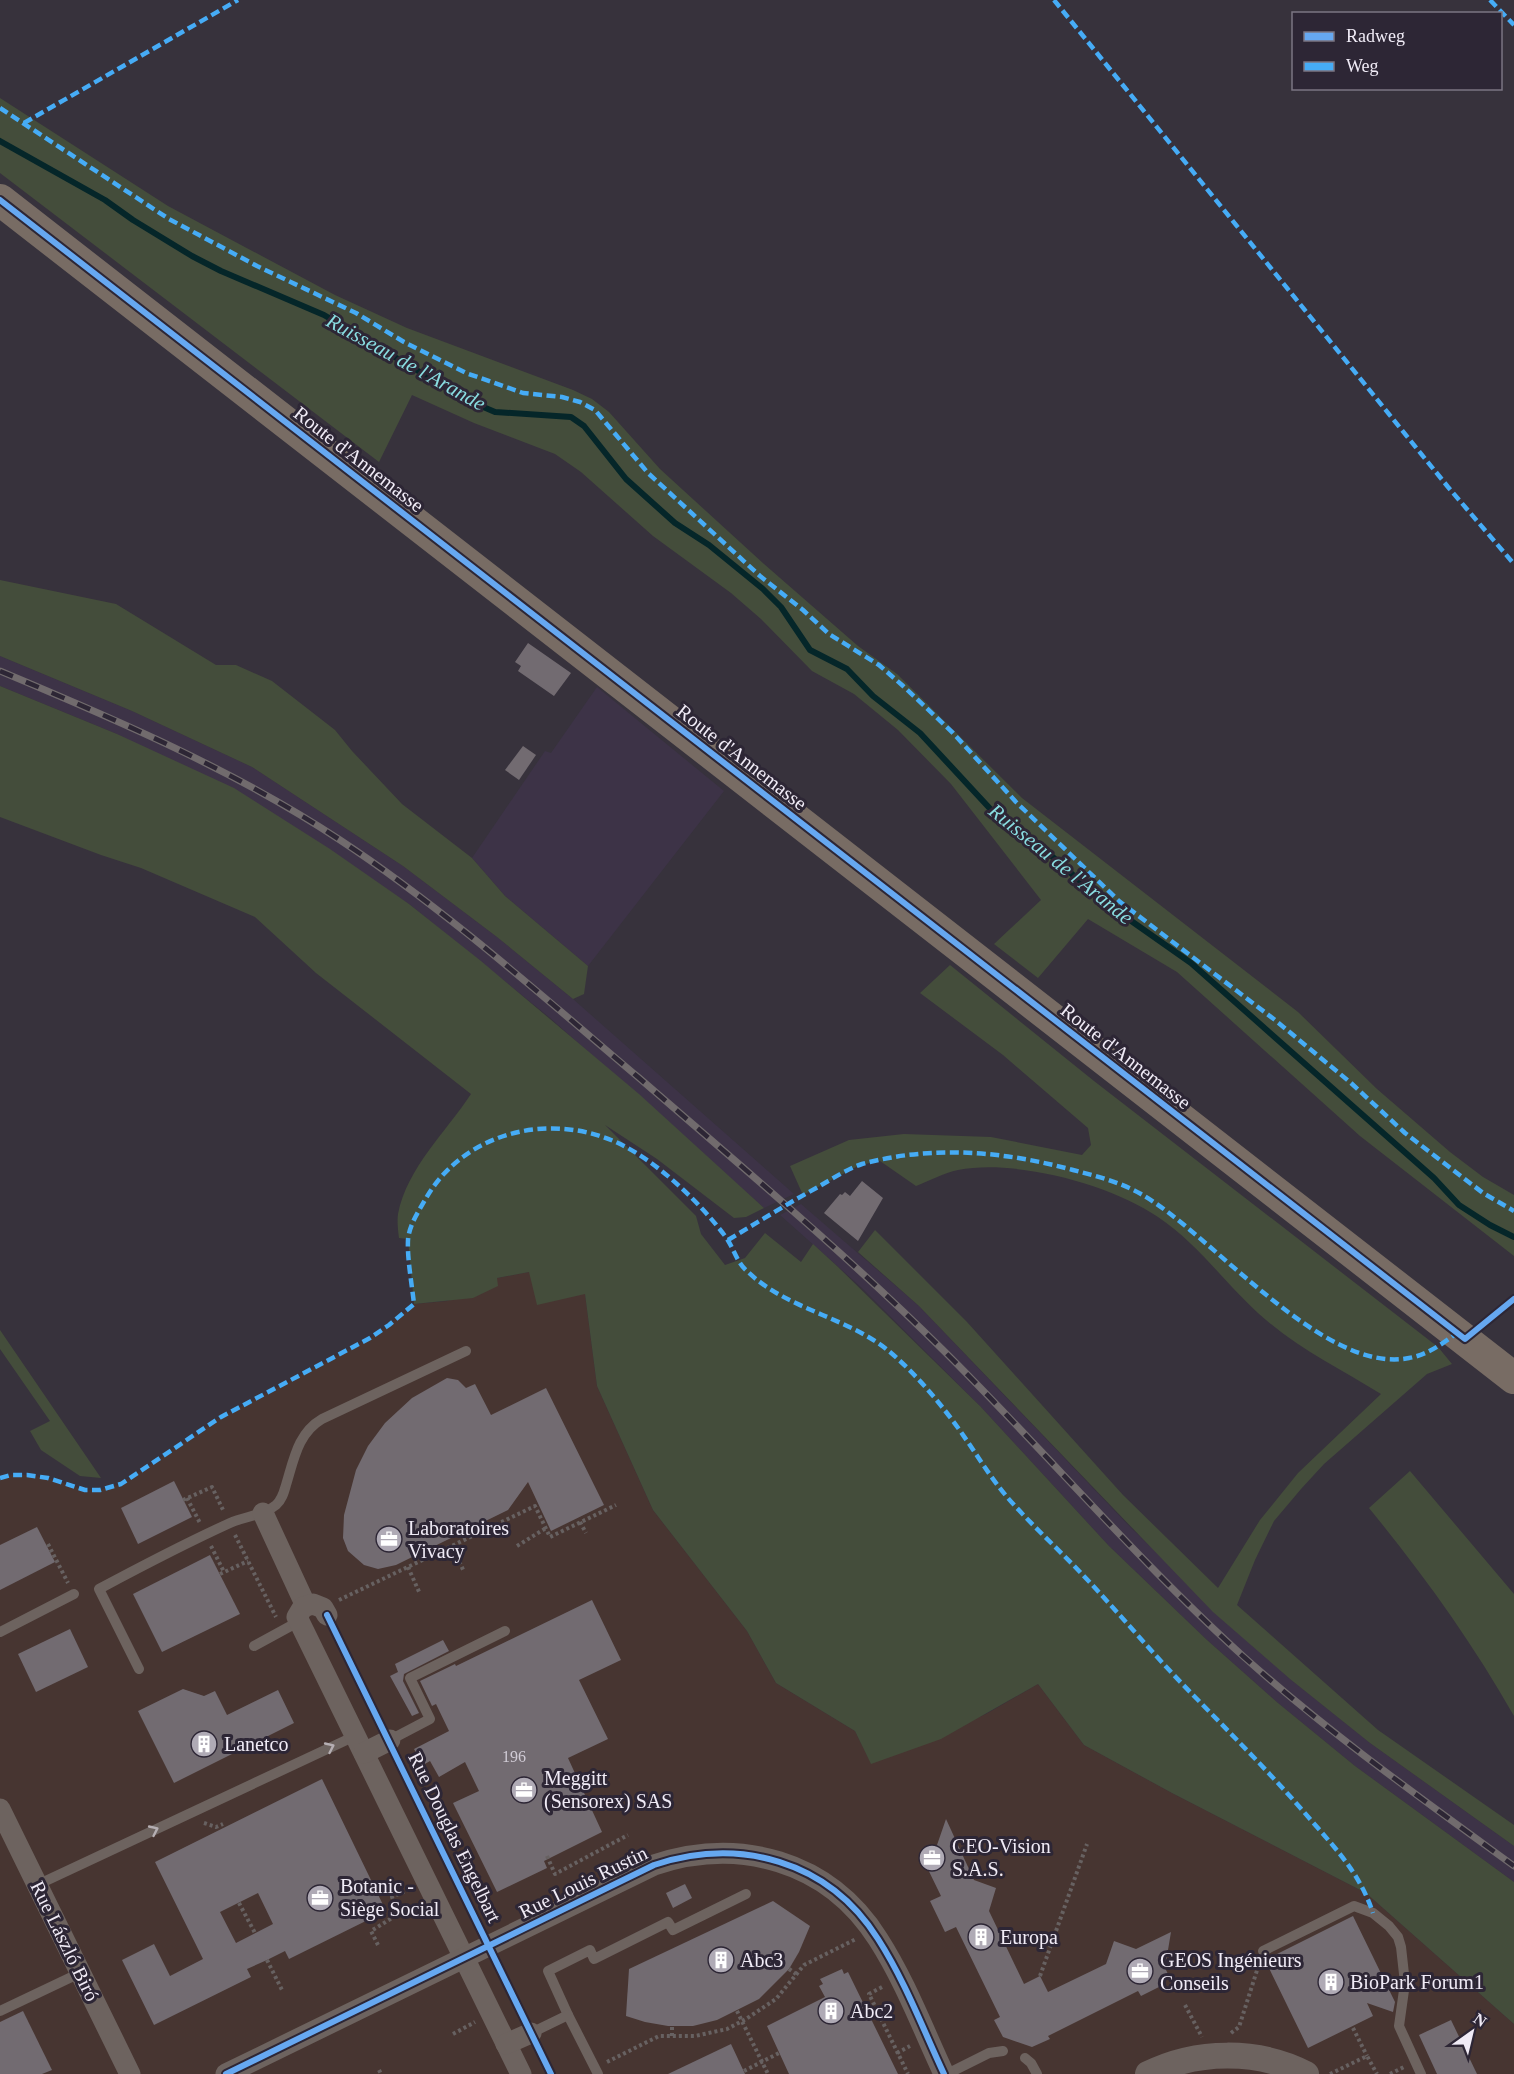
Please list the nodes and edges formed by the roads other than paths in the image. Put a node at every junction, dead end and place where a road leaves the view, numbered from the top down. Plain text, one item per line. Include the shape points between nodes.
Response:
1 (0, 200) edge
2 (466, 1351) dead end
3 (1514, 1378) edge
4 (263, 1513) junction
5 (74, 1594) road end
6 (307, 1616) junction
7 (505, 1631) dead end
8 (0, 1632) edge
9 (254, 1646) dead end
10 (139, 1669) dead end
11 (390, 1740) joint
12 (360, 1744) junction
13 (0, 1809) edge
14 (37, 1885) junction
15 (746, 1894) dead end
16 (1263, 1951) dead end
17 (464, 1958) junction
18 (80, 1972) junction
19 (0, 2011) edge
20 (568, 2015) junction
21 (531, 2033) joint
22 (506, 2044) junction
23 (1003, 2051) dead end
24 (1025, 2058) dead end
25 (130, 2074) edge
26 (226, 2074) edge
27 (521, 2074) edge
28 (598, 2074) edge
29 (946, 2074) edge
30 (1037, 2074) edge
31 (1148, 2074) edge
32 (1306, 2074) edge
33 (1421, 2074) edge

1 - 3 main road, Route d'Annemasse
2 - 4 lane via 310,1427 298,1447 284,1494 278,1504
4 - 6 street
4 - 10 lane via 229,1524 99,1588
5 - 8 lane
6 - 9 lane
6 - 12 street
7 - 11 lane via 410,1678 430,1719
11 - 12 street
14 -> 12 lane
12 - 17 street
13 - 14 street, Rue László Biró
14 - 18 street, Rue László Biró
15 - 20 lane via 673,1930 668,1922 594,1959 590,1950 548,1971
16 - 33 lane via 1354,1906 1373,1913 1389,1926 1401,1947 1405,1983 1399,2026
17 - 22 street
17 - 26 street, Rue Louis Rustin
17 - 29 street, Rue Louis Rustin via 641,1870 678,1857 727,1852 765,1857 824,1884 844,1899 872,1931
18 - 19 lane
18 - 25 street, Rue László Biró
20 - 21 lane
20 - 28 lane
21 - 22 street
22 - 27 street
23 - 29 lane via 989,2053
24 - 30 lane
31 - 32 street via 1172,2064 1212,2056 1255,2058

